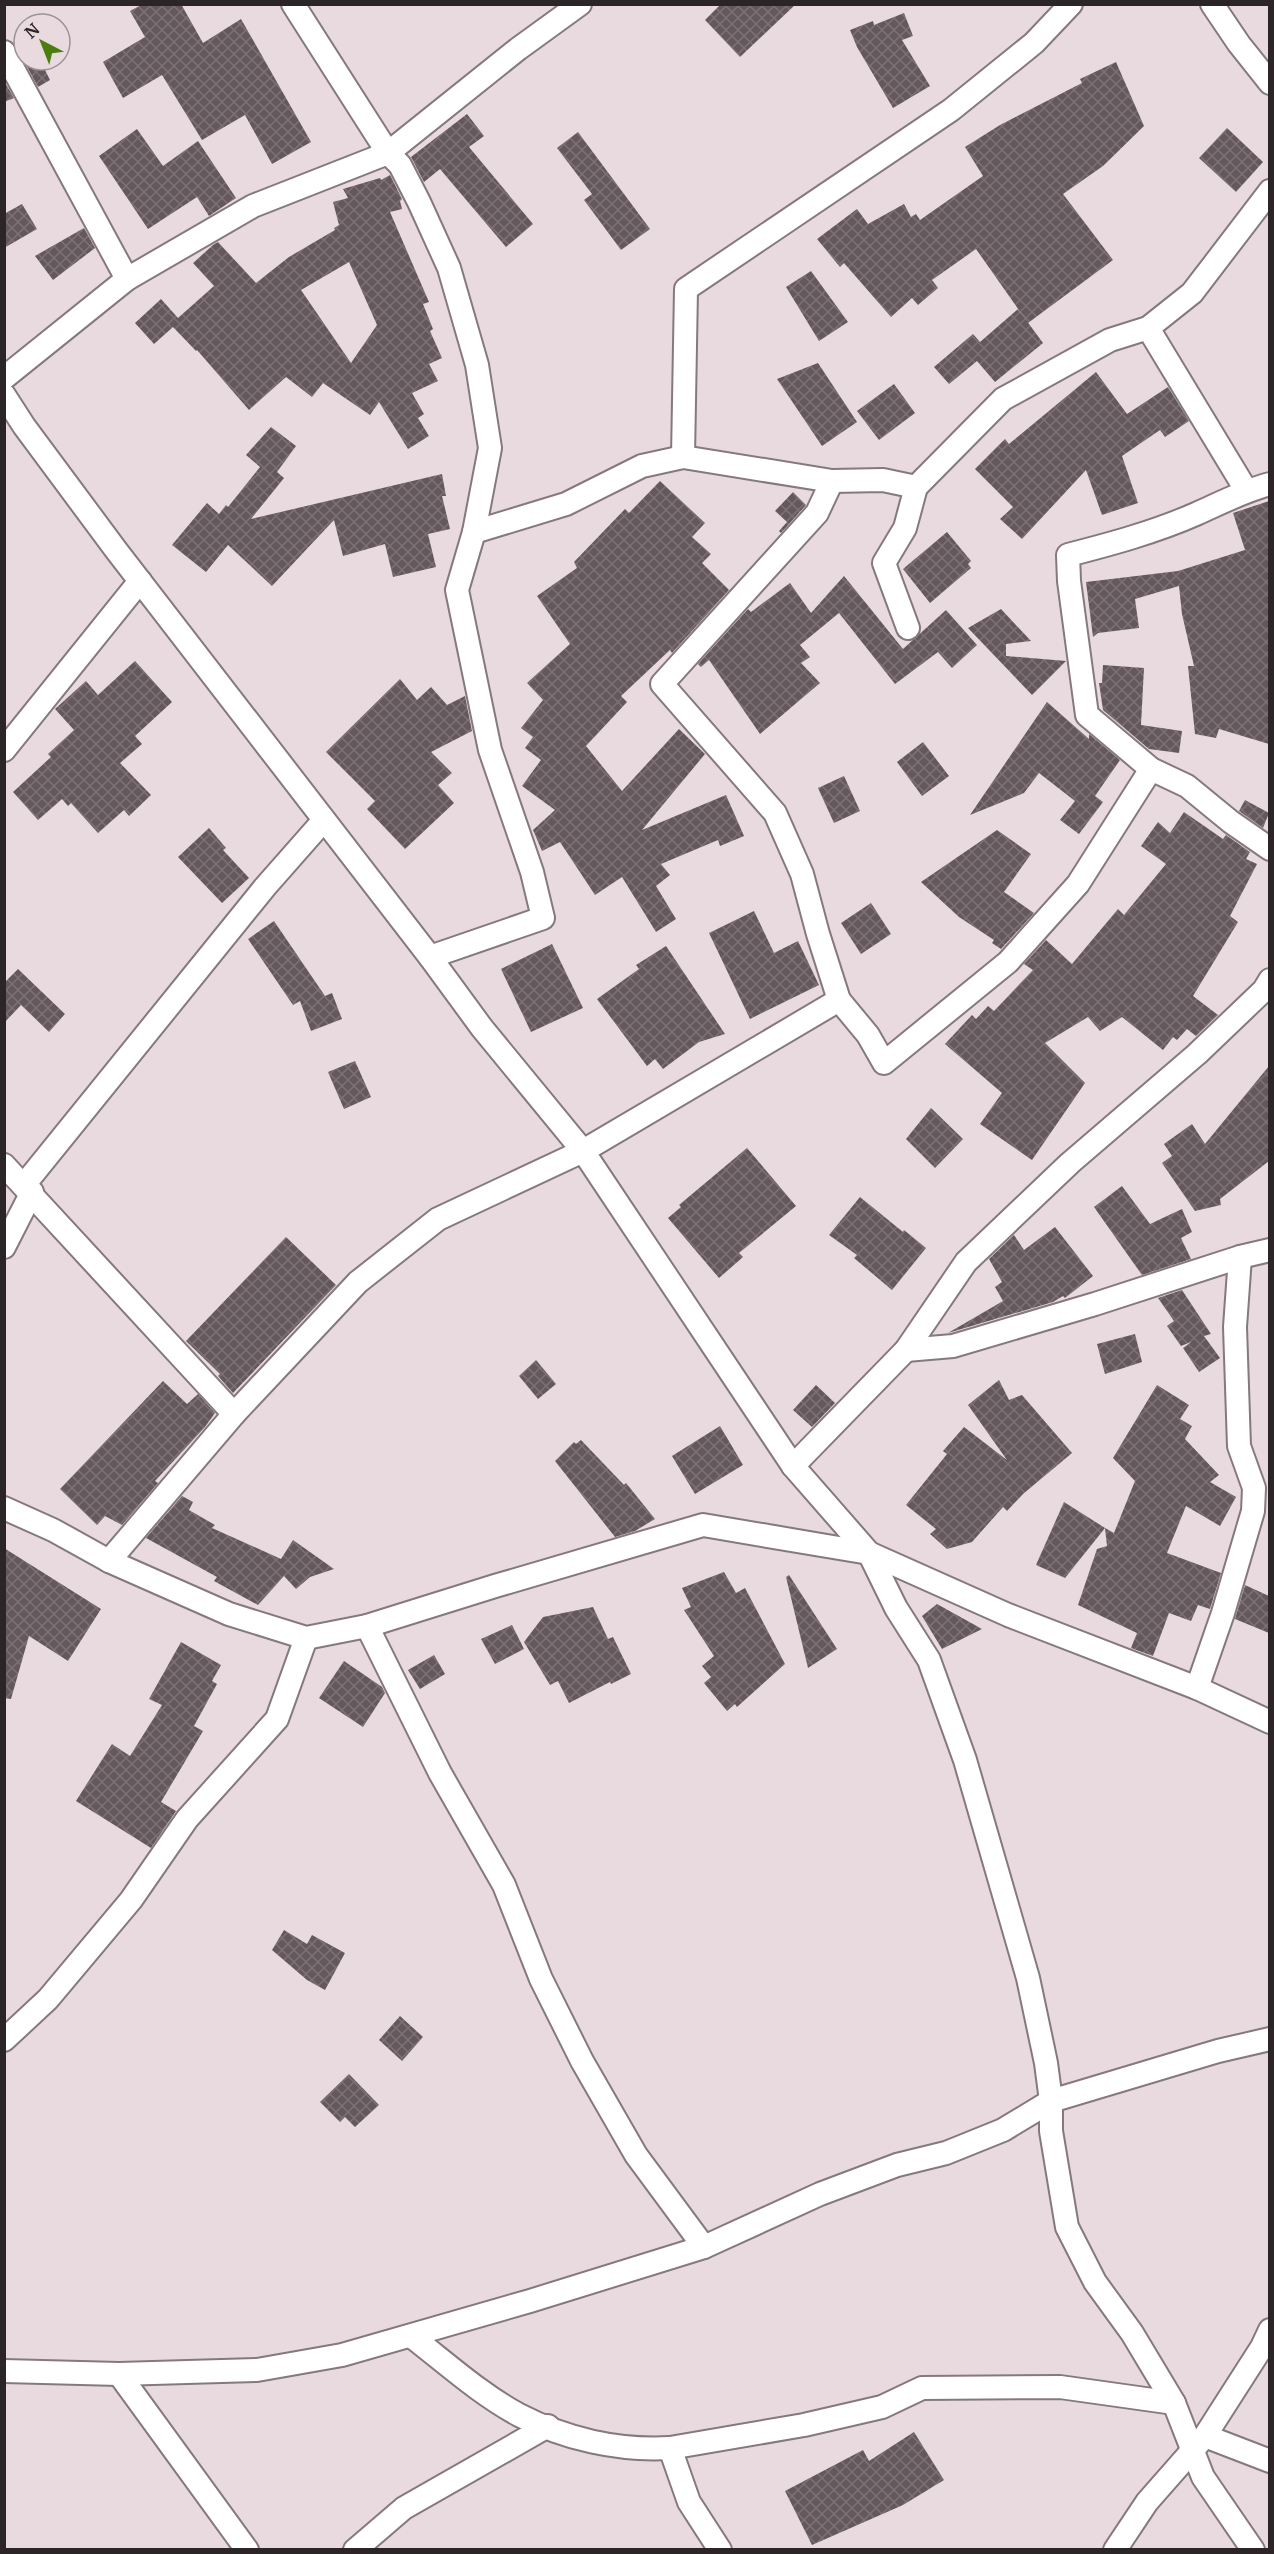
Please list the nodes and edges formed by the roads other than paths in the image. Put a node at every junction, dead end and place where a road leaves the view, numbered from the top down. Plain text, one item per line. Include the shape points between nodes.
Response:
1 (293, 4) edge
2 (580, 4) edge
3 (1071, 4) edge
4 (1212, 4) edge
5 (4, 52) edge
6 (1269, 83) edge
7 (388, 153) junction
8 (1269, 191) edge
9 (127, 279) junction
10 (1148, 328) junction
11 (4, 378) edge
12 (4, 395) edge
13 (683, 458) junction
14 (832, 481) junction
15 (1269, 484) edge
16 (916, 487) junction
17 (1246, 490) junction
18 (474, 532) junction
19 (140, 581) junction
20 (908, 628) dead end
21 (4, 750) edge
22 (1151, 769) junction
23 (324, 820) junction
24 (1269, 849) edge
25 (430, 957) junction
26 (1268, 988) edge
27 (839, 1000) junction
28 (583, 1151) junction
29 (4, 1165) edge
30 (28, 1188) junction
31 (4, 1247) edge
32 (1269, 1250) edge
33 (1240, 1257) junction
34 (906, 1350) junction
35 (234, 1414) junction
36 (793, 1466) junction
37 (4, 1508) edge
38 (1261, 1515) edge
39 (869, 1553) junction
40 (109, 1561) junction
41 (367, 1626) junction
42 (306, 1638) junction
43 (1197, 1688) junction
44 (1269, 1722) edge
45 (1269, 2039) edge
46 (4, 2040) edge
47 (1051, 2101) junction
48 (704, 2247) junction
49 (1269, 2330) edge
50 (411, 2336) junction
51 (4, 2371) edge
52 (119, 2374) junction
53 (1174, 2403) junction
54 (548, 2426) junction
55 (1198, 2444) junction
56 (670, 2448) junction
57 (1269, 2461) edge
58 (247, 2550) edge
59 (355, 2550) edge
60 (720, 2550) edge
61 (1116, 2550) edge
62 (1252, 2550) edge

1 - 7 street
2 - 7 street
3 - 13 street via 1034,43 951,110 686,289
4 - 6 street
5 - 9 street
7 - 9 street via 253,206
7 - 18 street via 400,165 449,268 477,365 490,448
8 - 10 street via 1192,293
9 - 11 street
10 - 16 street via 1110,340 1003,399
10 - 17 street
12 - 19 street
13 - 14 street
13 - 18 street via 642,466 566,504
14 - 16 street via 883,480
14 - 27 street via 817,513 662,684 775,813 802,874
15 - 17 street
16 - 20 street via 905,528 884,563
17 - 22 street via 1196,514 1068,555 1087,715
18 - 25 street via 457,591 490,750 532,872 543,918
19 - 21 street
19 - 23 street
22 - 24 street via 1187,786
22 - 27 street via 1078,884 1008,962 901,1051 884,1063 868,1035
23 - 25 street
23 - 30 street via 265,887
25 - 28 street via 482,1028
26 - 34 street via 1070,1163 966,1262
27 - 28 street
28 - 35 street via 438,1219 358,1282
28 - 36 street
29 - 30 street
30 - 31 street
30 - 35 street
32 - 33 street
33 - 34 street via 953,1346
33 - 38 street via 1235,1327 1239,1446
34 - 36 street
35 - 40 street
36 - 39 street
37 - 40 street
38 - 43 street
39 - 41 street via 703,1525
39 - 43 street via 1008,1615
39 - 47 street via 928,1660 964,1760 1028,1978
40 - 42 street via 229,1614
41 - 42 street
41 - 48 street via 440,1773 504,1885 541,1978 582,2061 636,2155
42 - 46 street via 277,1719 187,1819 131,1900 48,1999
43 - 44 street
45 - 47 street
47 - 48 street via 1003,2130 946,2153 897,2165 820,2193
47 - 53 street via 1051,2131 1068,2227 1095,2282 1132,2333
48 - 50 street
49 - 55 street via 1262,2347
50 - 52 street via 342,2355 257,2370
50 - 54 street via 519,2415
51 - 52 street
52 - 58 street
53 - 55 street
53 - 56 street via 1060,2387 922,2388 882,2407
54 - 56 street via 589,2442 648,2450
54 - 59 street via 404,2508
55 - 57 street
55 - 61 street via 1147,2502
55 - 62 street via 1203,2476
56 - 60 street via 689,2502

